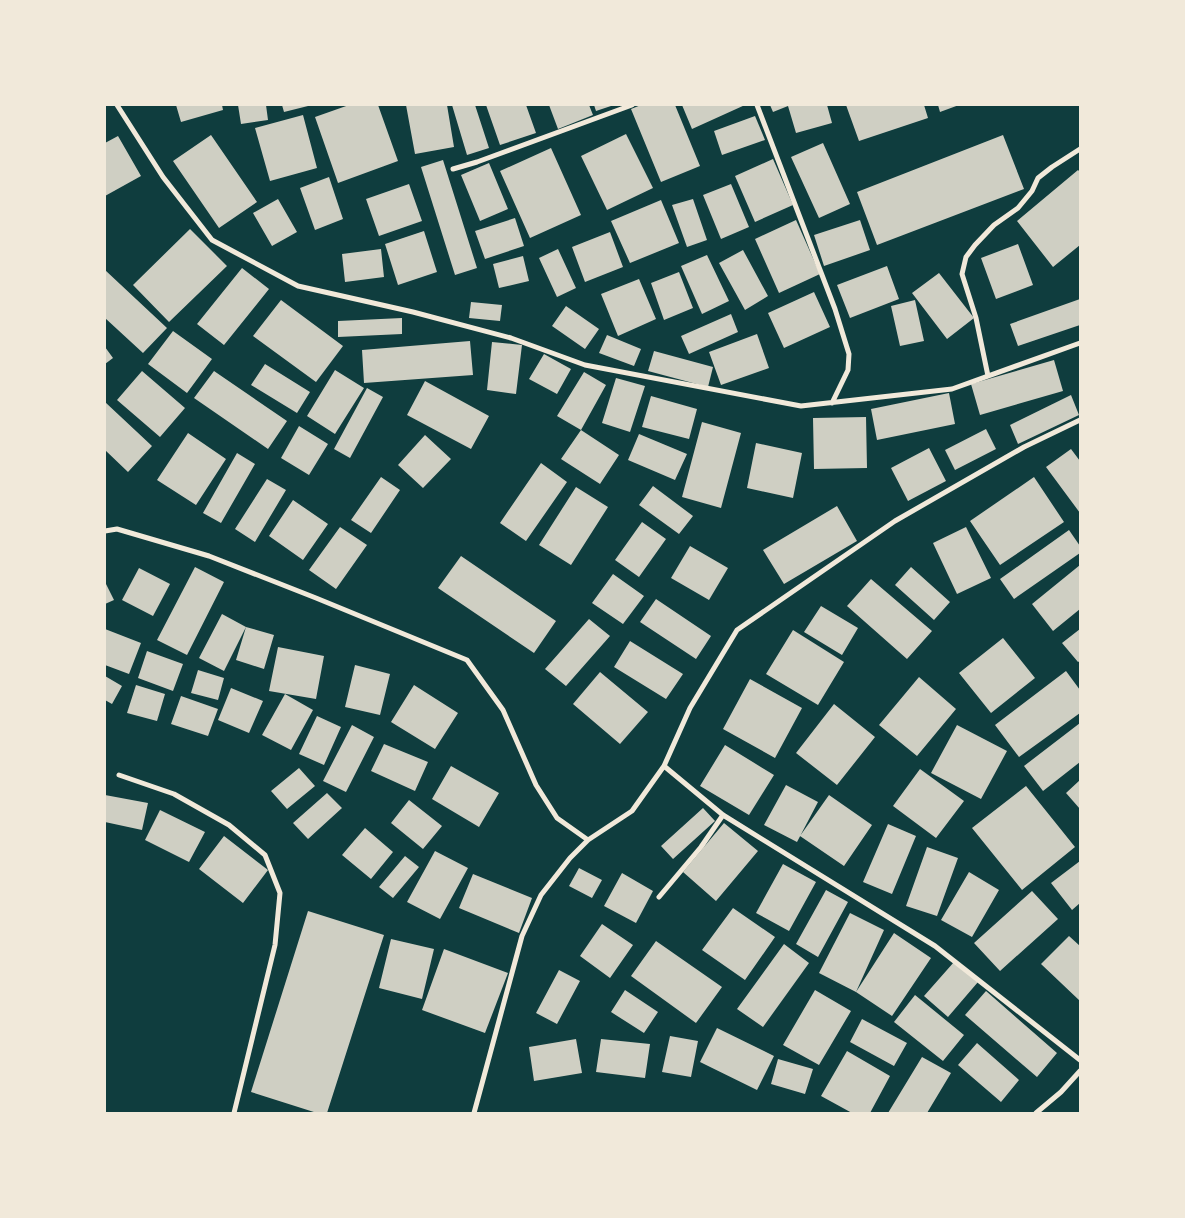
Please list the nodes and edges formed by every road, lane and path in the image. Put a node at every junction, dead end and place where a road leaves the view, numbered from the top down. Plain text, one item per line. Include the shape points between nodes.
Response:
1 (117, 105) edge
2 (632, 105) edge
3 (758, 105) edge
4 (1080, 150) edge
5 (453, 170) dead end
6 (1080, 343) edge
7 (988, 376) junction
8 (832, 403) junction
9 (1080, 420) edge
10 (105, 531) edge
11 (664, 766) junction
12 (119, 775) dead end
13 (724, 815) junction
14 (588, 840) junction
15 (659, 897) dead end
16 (1080, 1060) edge
17 (1080, 1071) edge
18 (234, 1113) edge
19 (474, 1113) edge
20 (1036, 1113) edge

1 - 8 street via 163,177 212,240 298,286 512,338 585,365 801,406
2 - 5 street
3 - 8 street via 849,354 848,370
4 - 7 street via 1038,178 1018,208 994,225 966,257 962,274 976,318
6 - 7 street
7 - 8 street via 952,389
9 - 11 street via 895,521 737,630 690,708
10 - 14 street via 117,530 209,556 467,660 503,710 536,785 557,818
11 - 13 street
11 - 14 street via 632,811
12 - 18 street via 174,794 229,825 265,855 280,893 276,945
13 - 15 street
13 - 16 street via 935,946
14 - 19 street via 541,895 522,936
17 - 20 street

